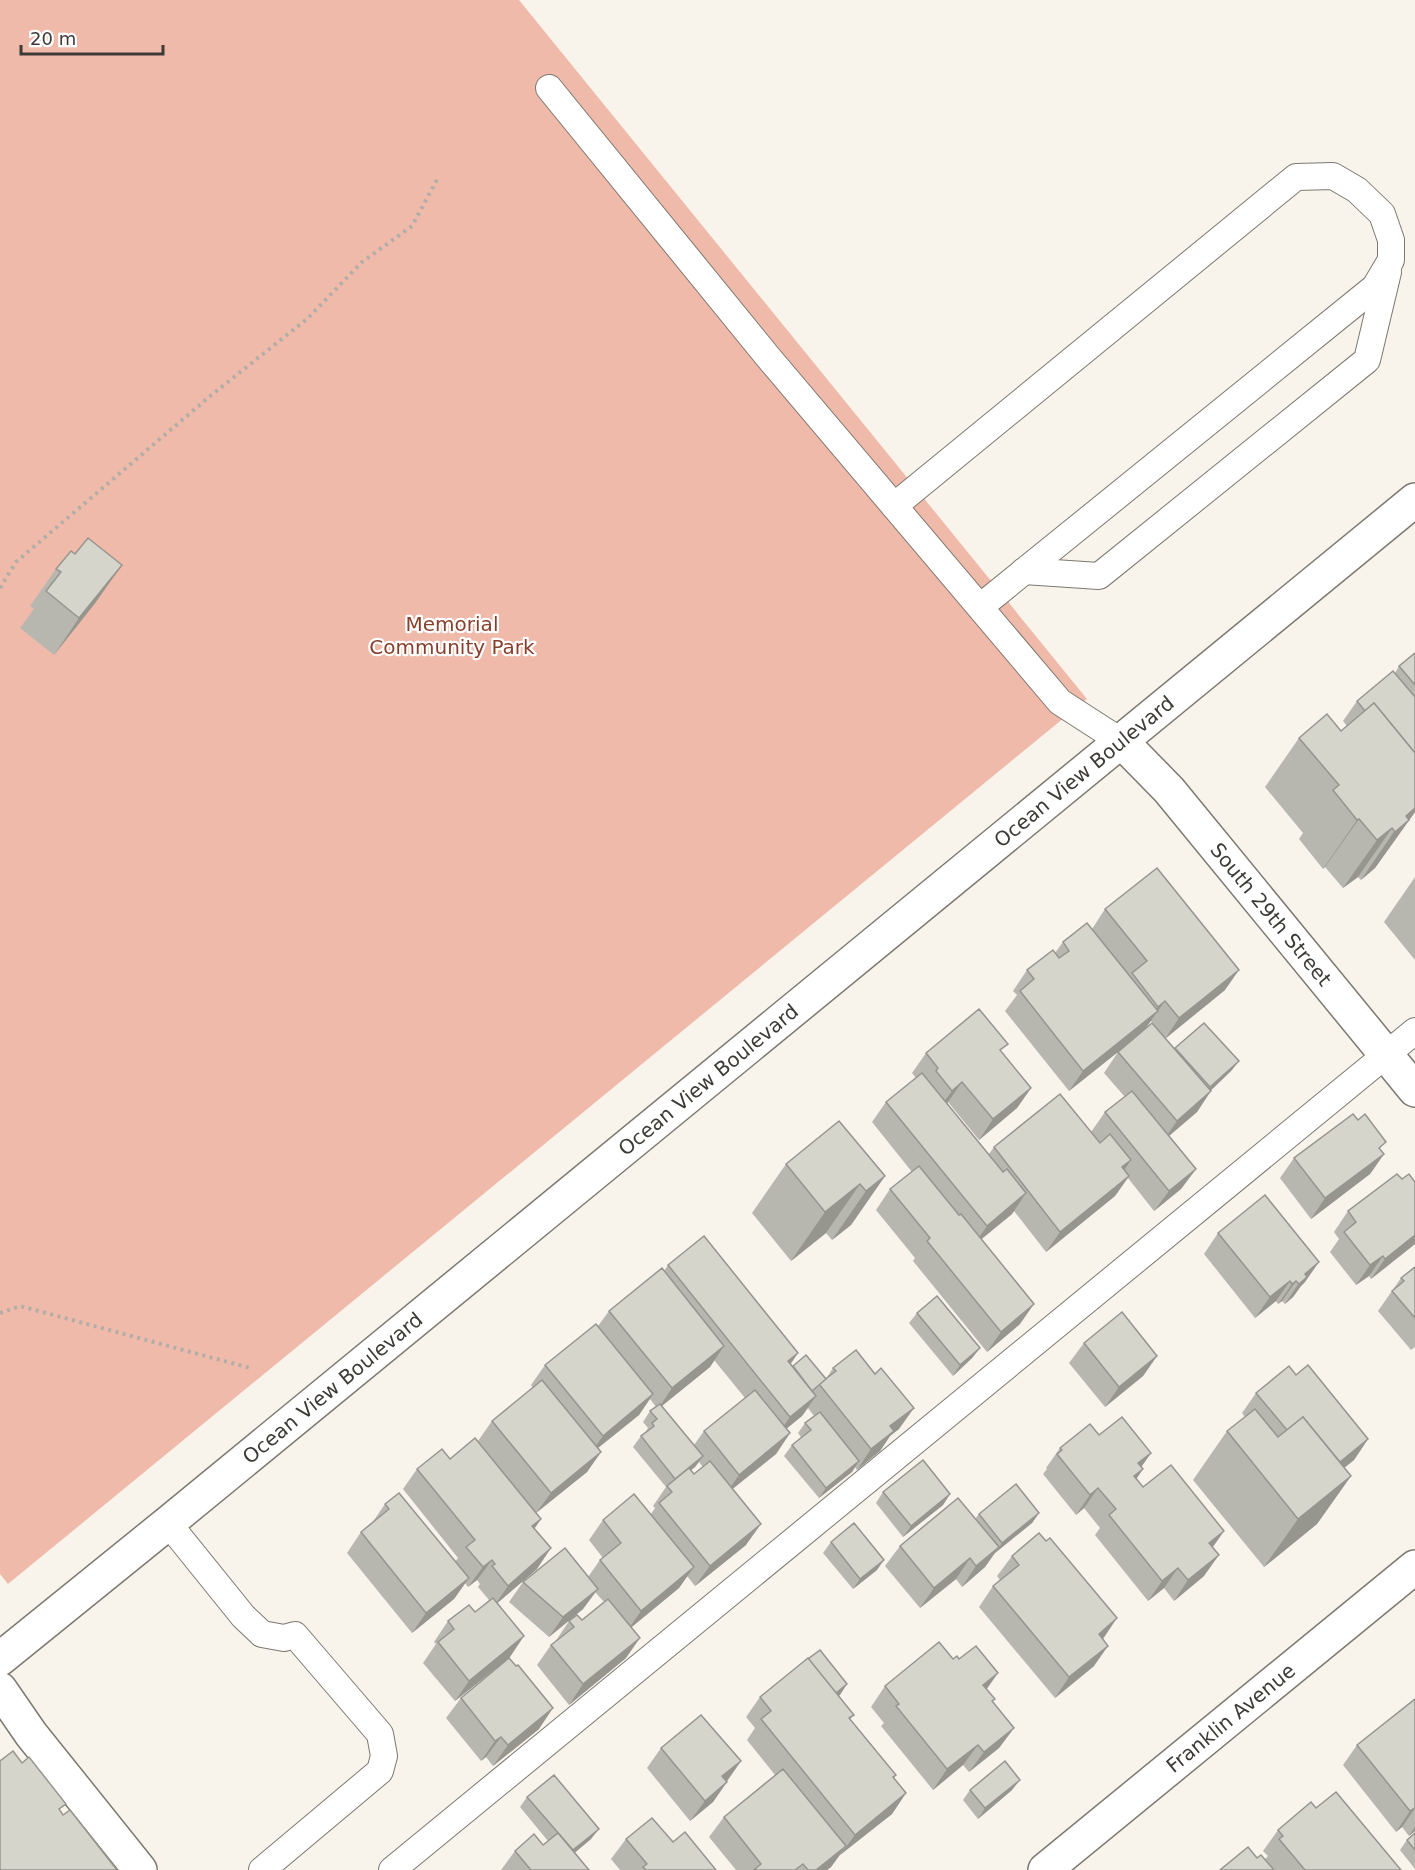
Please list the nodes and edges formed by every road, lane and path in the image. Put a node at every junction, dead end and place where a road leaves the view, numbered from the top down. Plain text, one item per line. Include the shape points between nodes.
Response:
1 (549, 88) dead end
2 (439, 176) dead end
3 (1391, 260) junction
4 (1415, 501) edge
5 (894, 506) junction
6 (1024, 571) junction
7 (0, 588) edge
8 (980, 607) junction
9 (1122, 742) junction
10 (1415, 1031) edge
11 (1386, 1055) junction
12 (1415, 1090) edge
13 (0, 1312) edge
14 (250, 1368) dead end
15 (168, 1523) junction
16 (1415, 1567) edge
17 (0, 1659) edge
18 (0, 1689) edge
19 (140, 1870) edge
20 (262, 1870) edge
21 (392, 1870) edge
22 (1045, 1870) edge

1 - 5 lane
2 - 7 path via 412,226 362,262 307,319 16,562
3 - 5 lane via 1391,240 1382,214 1357,190 1333,176 1296,177
3 - 6 lane via 1375,287
3 - 6 lane via 1367,360 1099,576
4 - 9 main road, Ocean View Boulevard
5 - 8 lane
6 - 8 lane
8 - 9 lane via 1060,702
9 - 11 main road, South 29th Street via 1169,790
9 - 15 main road, Ocean View Boulevard
10 - 11 lane
11 - 12 main road, South 29th Street
11 - 21 lane
13 - 14 path via 20,1306
15 - 17 main road, Ocean View Boulevard
15 - 20 lane via 243,1616 262,1634 284,1638 295,1635 380,1734 384,1756 380,1771
16 - 22 main road, Franklin Avenue
18 - 19 main road via 31,1734

